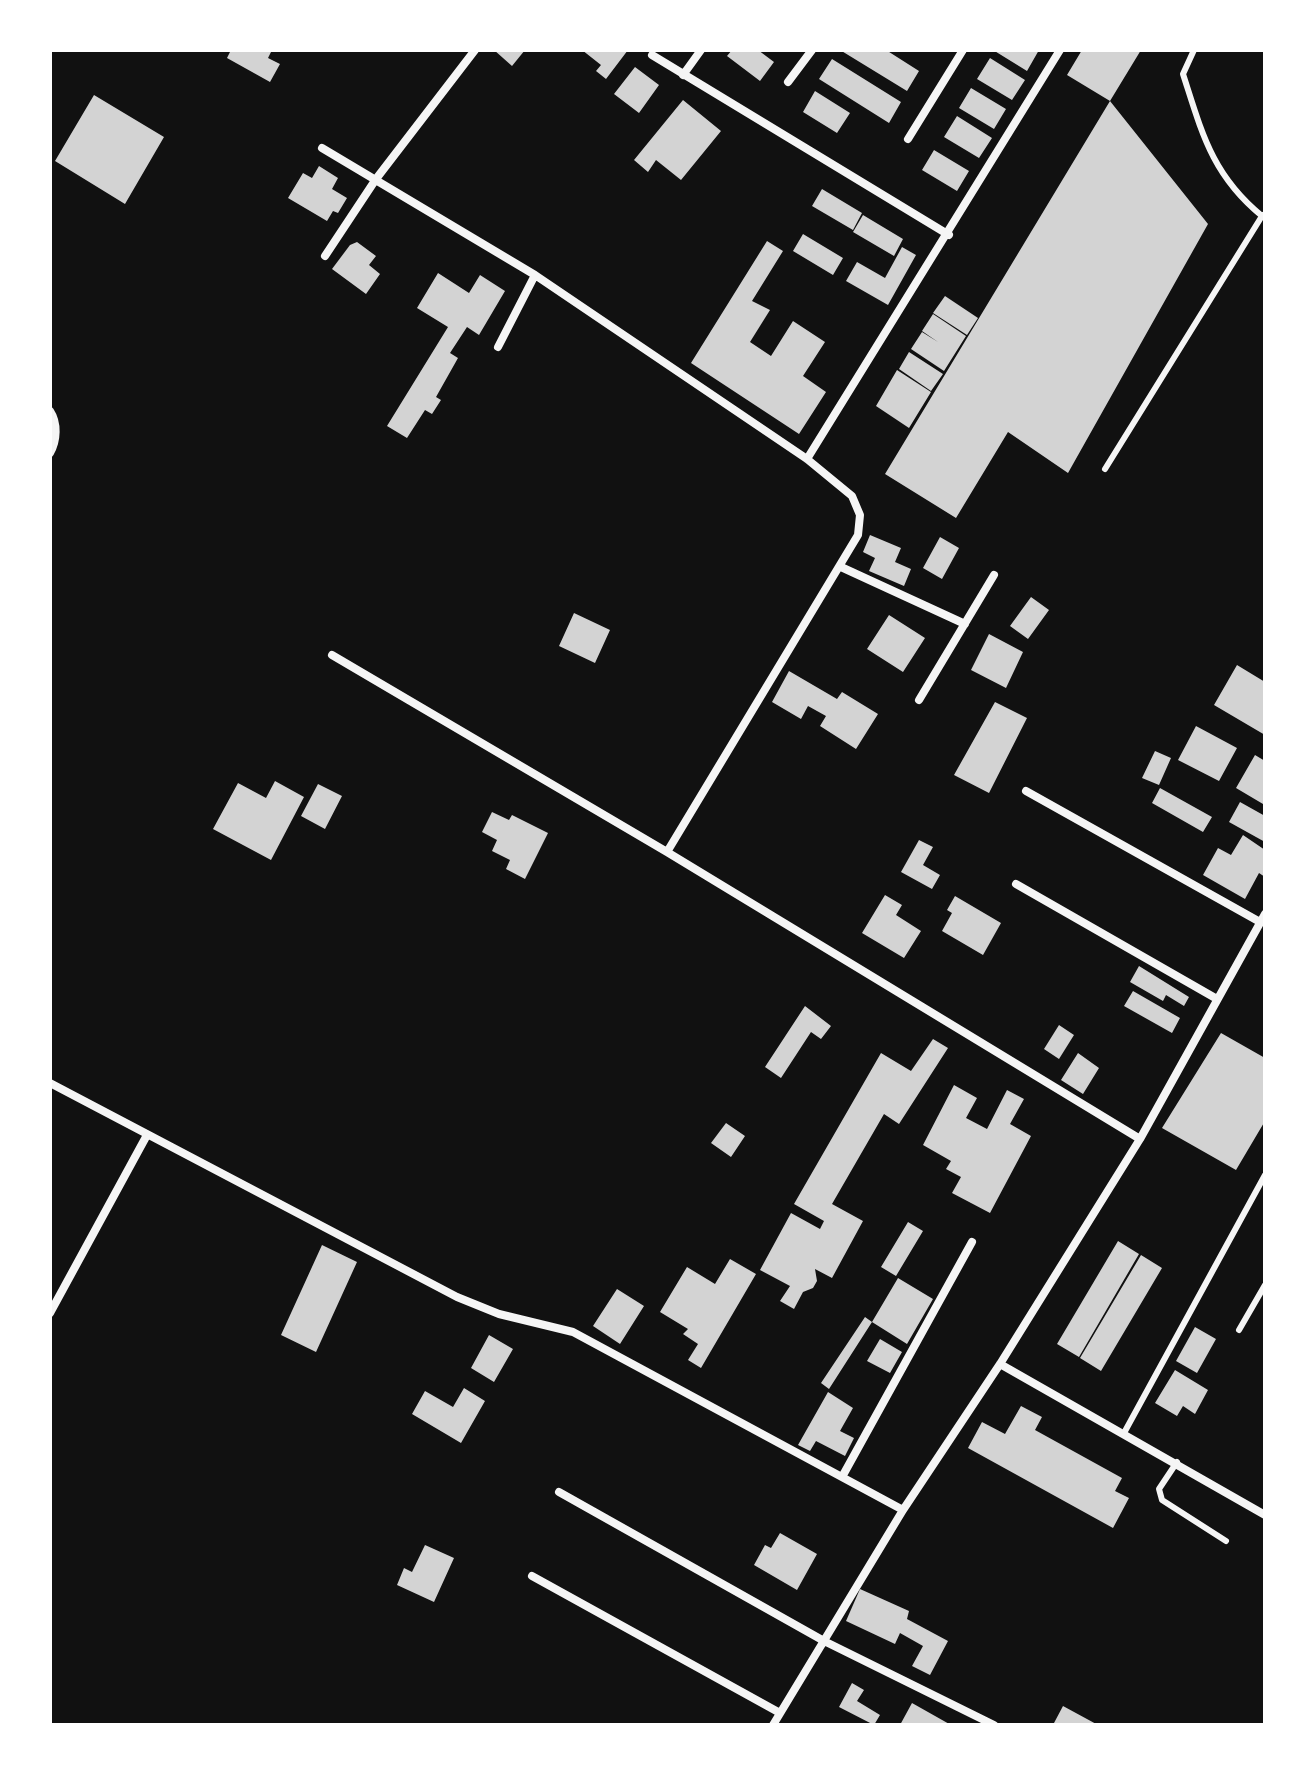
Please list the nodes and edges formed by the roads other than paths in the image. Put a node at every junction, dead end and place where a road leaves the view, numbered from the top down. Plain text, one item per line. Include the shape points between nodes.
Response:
1 (475, 50) edge
2 (701, 50) edge
3 (812, 50) edge
4 (963, 50) edge
5 (1060, 50) edge
6 (1194, 50) edge
7 (652, 55) dead end
8 (683, 75) junction
9 (788, 82) dead end
10 (908, 139) dead end
11 (322, 148) dead end
12 (376, 179) junction
13 (1263, 215) edge
14 (949, 235) junction
15 (325, 256) dead end
16 (535, 275) junction
17 (498, 347) dead end
18 (50, 411) edge
19 (50, 453) edge
20 (807, 459) junction
21 (1105, 469) dead end
22 (841, 567) junction
23 (994, 575) dead end
24 (965, 624) junction
25 (332, 655) dead end
26 (919, 700) dead end
27 (1026, 791) dead end
28 (667, 852) junction
29 (1016, 884) dead end
30 (1263, 918) edge
31 (1217, 999) junction
32 (50, 1083) edge
33 (147, 1135) junction
34 (1140, 1139) junction
35 (1265, 1175) edge
36 (972, 1242) dead end
37 (1265, 1285) edge
38 (50, 1313) edge
39 (1239, 1330) dead end
40 (1000, 1364) junction
41 (1124, 1433) junction
42 (1177, 1462) junction
43 (842, 1477) junction
44 (559, 1492) dead end
45 (903, 1510) junction
46 (1265, 1515) edge
47 (1226, 1541) dead end
48 (532, 1576) dead end
49 (824, 1641) junction
50 (780, 1713) junction
51 (773, 1725) edge
52 (994, 1725) edge

1 - 12 street
2 - 8 street
3 - 9 street
4 - 10 street
5 - 14 street
6 - 13 lane via 1183,74 1209,154 1235,194
7 - 8 street
8 - 14 street
11 - 12 street
12 - 15 street
12 - 16 street
13 - 21 lane
14 - 20 street
16 - 17 street
16 - 20 street
18 - 19 street via 56,420
20 - 22 street via 852,496 860,515 858,535
22 - 24 street
22 - 28 street
23 - 24 street
24 - 26 street
25 - 28 street
27 - 30 street
28 - 34 street
29 - 31 street
30 - 31 street
31 - 34 street
32 - 33 street
33 - 38 street
33 - 43 street via 457,1297 499,1314 573,1332
34 - 40 street
35 - 41 lane
36 - 43 street
37 - 39 lane
40 - 41 street
40 - 45 street
41 - 42 street
42 - 46 street
42 - 47 lane via 1159,1489 1162,1500
43 - 45 street
44 - 49 street
45 - 49 street
48 - 50 street
49 - 50 street
49 - 52 street
50 - 51 street

